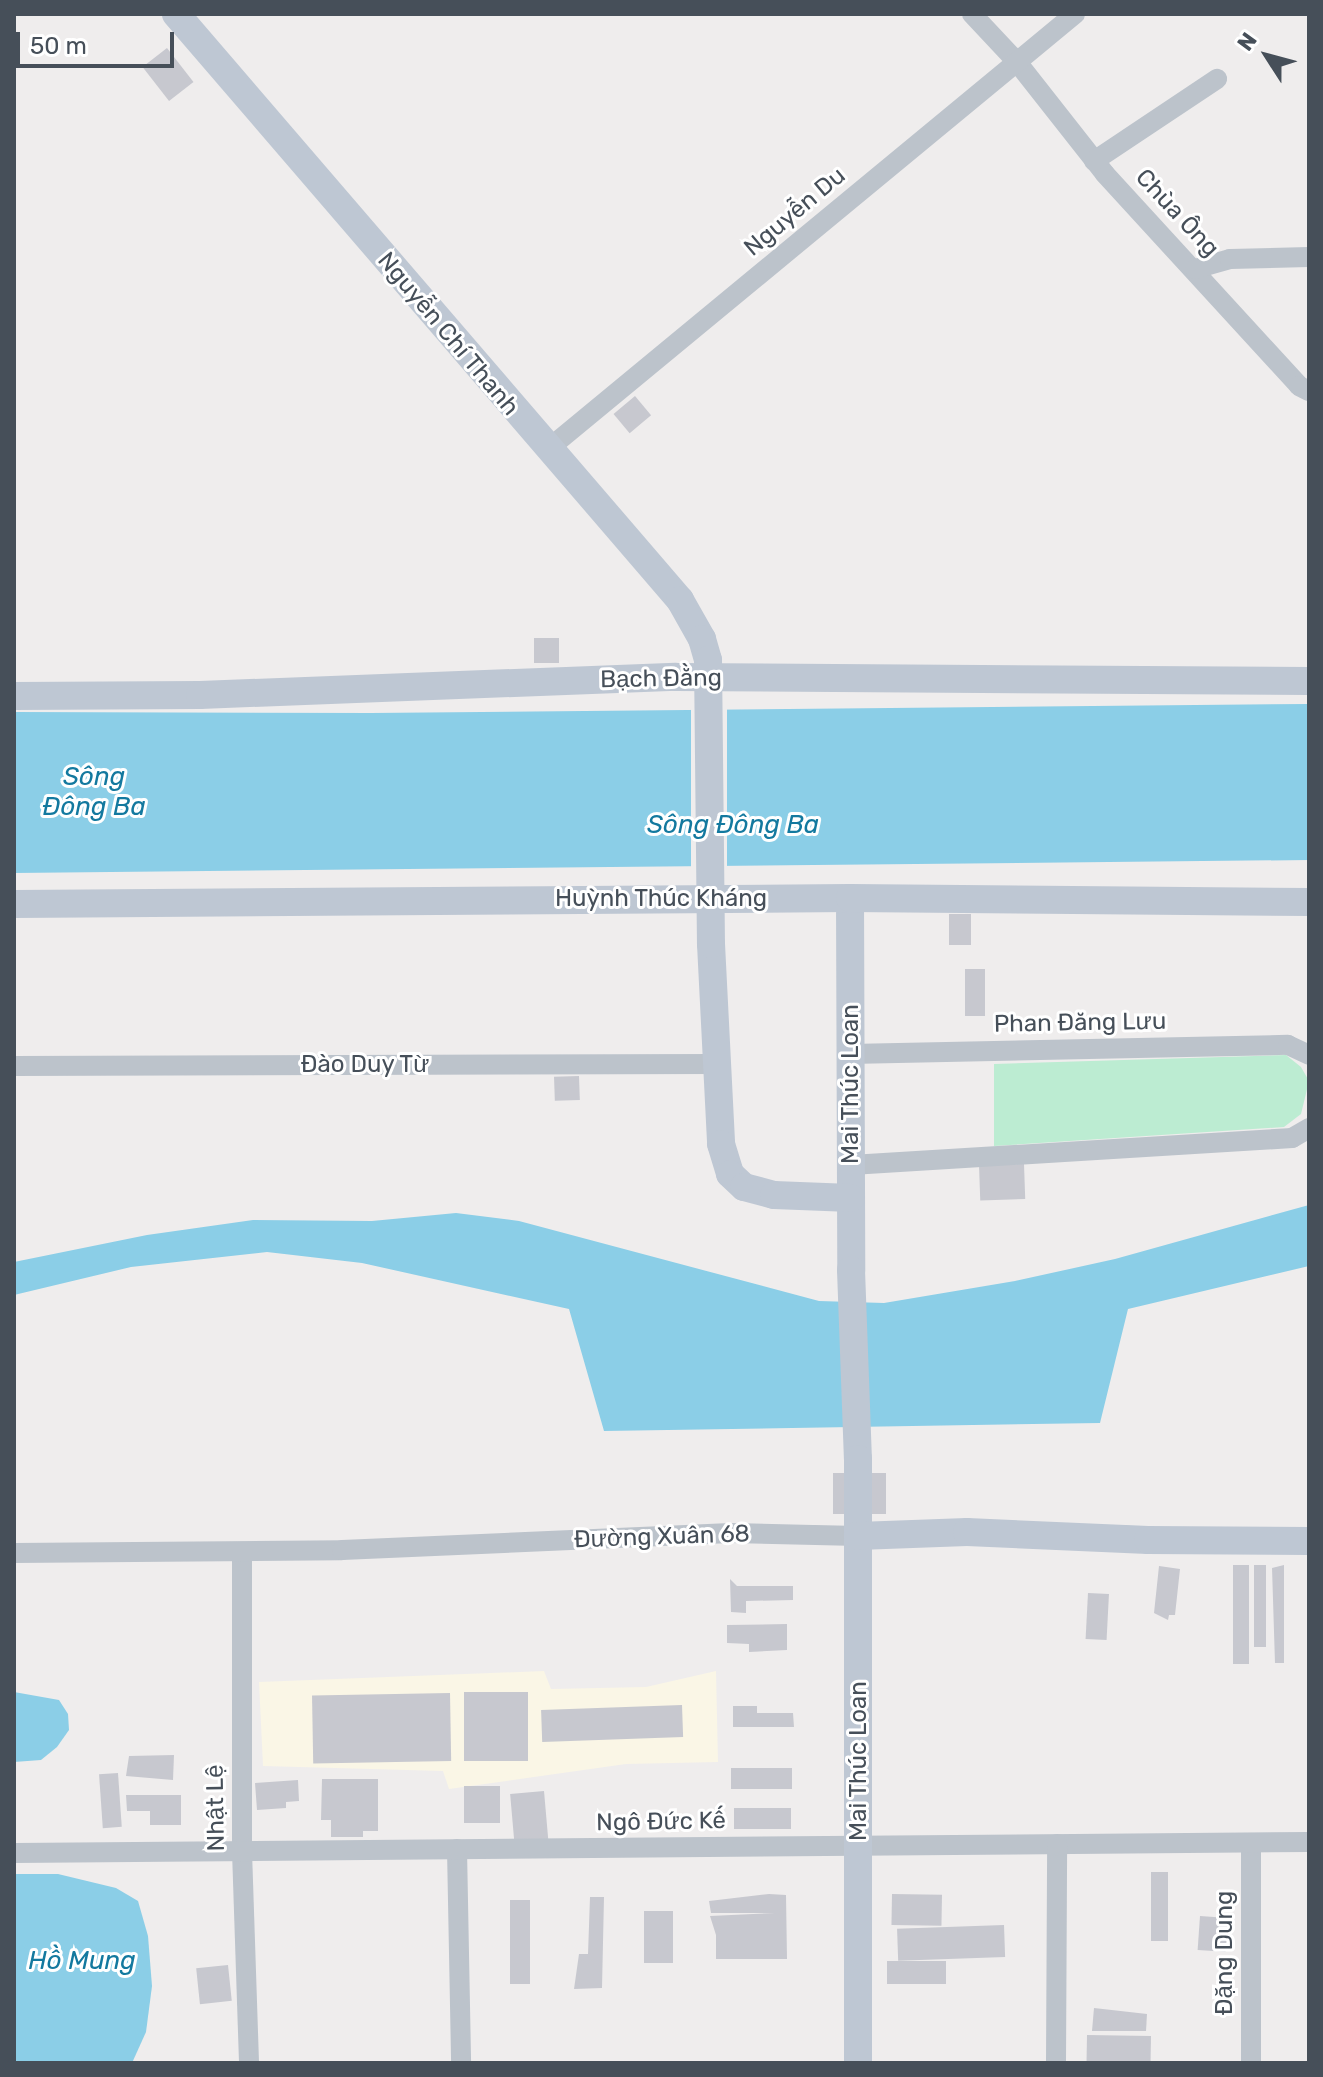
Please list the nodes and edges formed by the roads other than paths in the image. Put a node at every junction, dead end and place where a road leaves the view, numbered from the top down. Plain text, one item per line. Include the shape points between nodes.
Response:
1 (176, 14) edge
2 (972, 14) edge
3 (1075, 14) edge
4 (1017, 62) junction
5 (1217, 79) dead end
6 (1094, 161) junction
7 (1309, 257) edge
8 (1195, 269) junction
9 (1309, 391) edge
10 (547, 450) junction
11 (1309, 681) edge
12 (14, 696) edge
13 (850, 898) junction
14 (1309, 902) edge
15 (14, 904) edge
16 (850, 1054) junction
17 (1309, 1055) edge
18 (716, 1064) junction
19 (14, 1066) edge
20 (1309, 1128) edge
21 (851, 1165) junction
22 (851, 1198) junction
23 (858, 1536) junction
24 (1309, 1541) edge
25 (242, 1552) junction
26 (14, 1553) edge
27 (1309, 1842) edge
28 (1251, 1843) junction
29 (1057, 1844) junction
30 (859, 1846) junction
31 (457, 1849) junction
32 (242, 1851) junction
33 (14, 1853) edge
34 (249, 2063) edge
35 (461, 2063) edge
36 (858, 2063) edge
37 (1056, 2063) edge
38 (1251, 2063) edge

1 - 10 street, Nguyễn Chí Thanh
2 - 4 street, Chùa Ông
3 - 4 street, Nguyễn Du
4 - 6 street, Chùa Ông
4 - 10 street, Nguyễn Du
5 - 6 street
6 - 8 street, Chùa Ông
7 - 8 street via 1230,259
8 - 9 street, Chùa Ông
10 - 18 street, Nguyễn Chí Thanh, bridge via 680,600 698,629 708,660
11 - 12 street, Bạch Đằng via 676,677 200,695
13 - 14 street, Huỳnh Thúc Kháng
13 - 15 street, Huỳnh Thúc Kháng
13 - 16 street, Mai Thúc Loan
16 - 17 street, Phan Đăng Lưu via 1288,1045
16 - 21 street, Mai Thúc Loan
18 - 19 street, Đào Duy Từ
18 - 22 street via 721,1144 730,1174 744,1187 774,1195
20 - 21 street via 1292,1138
21 - 22 street, Mai Thúc Loan
22 - 23 street, Mai Thúc Loan
23 - 24 street, Đường Xuân 68 via 967,1532
23 - 25 street, Đường Xuân 68 via 731,1533
23 - 30 street, Mai Thúc Loan
25 - 26 street, Đường Xuân 68
25 - 32 street, Nhật Lệ
27 - 28 street, Ngô Đức Kế
28 - 29 street, Ngô Đức Kế
28 - 38 street, Đặng Dung
29 - 30 street, Ngô Đức Kế
29 - 37 street
30 - 31 street, Ngô Đức Kế
30 - 36 street, Mai Thúc Loan
31 - 32 street, Ngô Đức Kế
31 - 35 street
32 - 33 street, Ngô Đức Kế
32 - 34 street, Nhật Lệ

